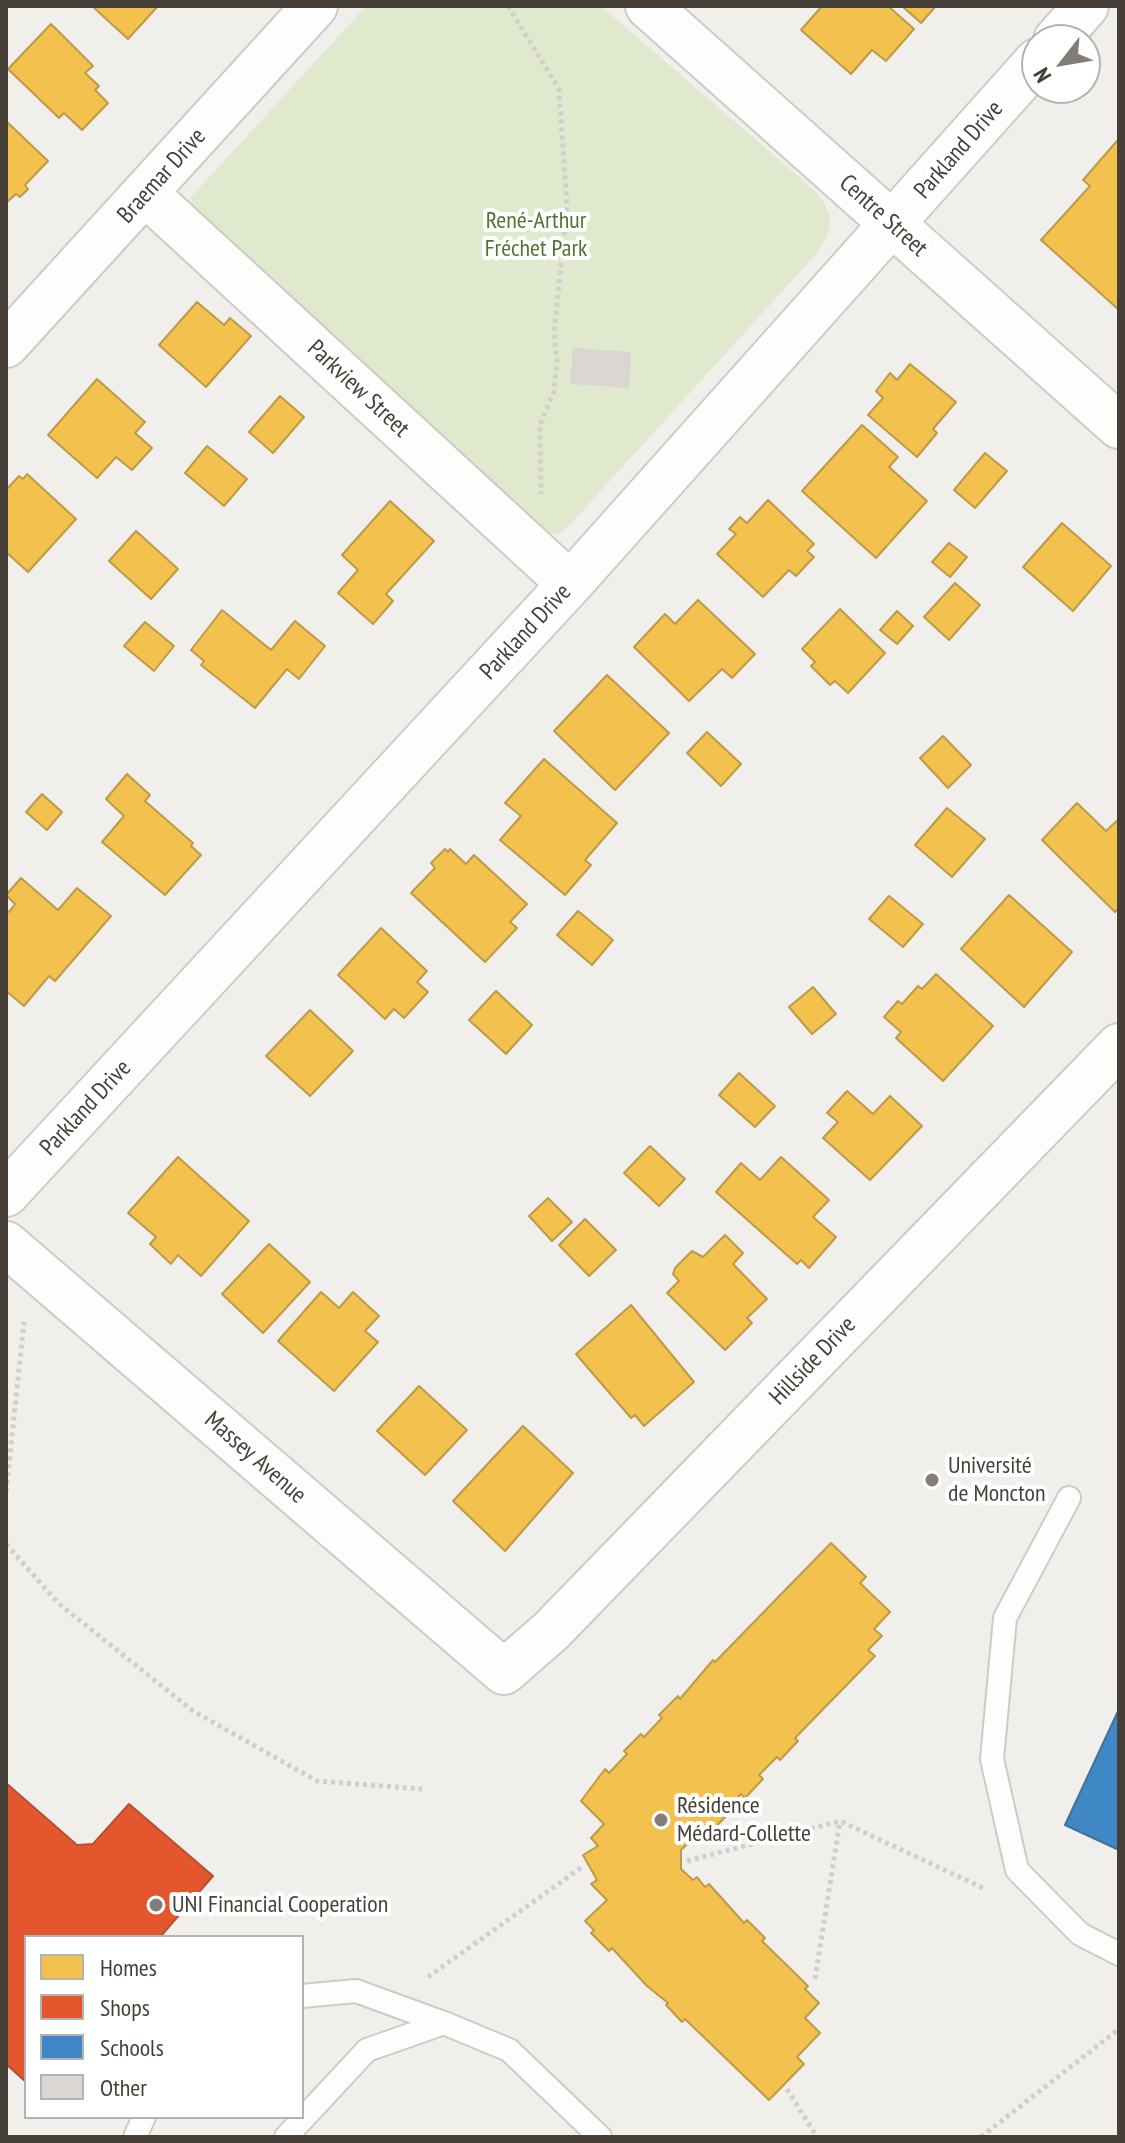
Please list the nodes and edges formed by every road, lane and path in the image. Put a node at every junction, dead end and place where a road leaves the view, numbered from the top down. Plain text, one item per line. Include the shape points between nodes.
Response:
1 (315, 6) edge
2 (508, 6) edge
3 (648, 6) edge
4 (1086, 6) edge
5 (1070, 24) edge
6 (1021, 79) edge
7 (146, 194) junction
8 (893, 225) junction
9 (6, 345) edge
10 (1119, 426) edge
11 (538, 555) junction
12 (570, 584) junction
13 (1119, 1046) edge
14 (6, 1194) edge
15 (18, 1254) edge
16 (6, 1492) edge
17 (1069, 1498) dead end
18 (6, 1544) edge
19 (504, 1672) joint
20 (422, 1789) dead end
21 (840, 1821) junction
22 (687, 1861) dead end
23 (582, 1867) dead end
24 (995, 1894) dead end
25 (1119, 1954) edge
26 (815, 1979) dead end
27 (304, 1996) edge
28 (391, 2004) junction
29 (444, 2023) junction
30 (1119, 2029) edge
31 (787, 2089) dead end
32 (304, 2118) edge
33 (303, 2119) edge
34 (286, 2137) edge
35 (600, 2137) edge
36 (817, 2137) edge
37 (981, 2137) edge

1 - 7 street, Braemar Drive
2 - 11 path via 559,89 567,206 554,333 554,391 540,425
3 - 8 street, Centre Street
4 - 5 street
6 - 8 street, Parkland Drive
7 - 9 street, Braemar Drive
7 - 11 street, Parkview Street
8 - 10 street, Centre Street
8 - 12 street, Parkland Drive
11 - 12 street, Parkview Street
12 - 14 street, Parkland Drive
13 - 19 street, Hillside Drive via 551,1631
15 - 16 path
15 - 19 street, Massey Avenue
17 - 25 lane via 1005,1618 992,1759 1017,1870 1080,1934
18 - 20 path via 58,1603 193,1711 317,1781
21 - 22 path
21 - 24 path
21 - 26 path
23 - 28 path
27 - 28 lane via 356,1991
28 - 29 lane
29 - 32 lane via 367,2050
29 - 35 lane via 509,2050
30 - 37 path
31 - 36 path
33 - 34 lane

